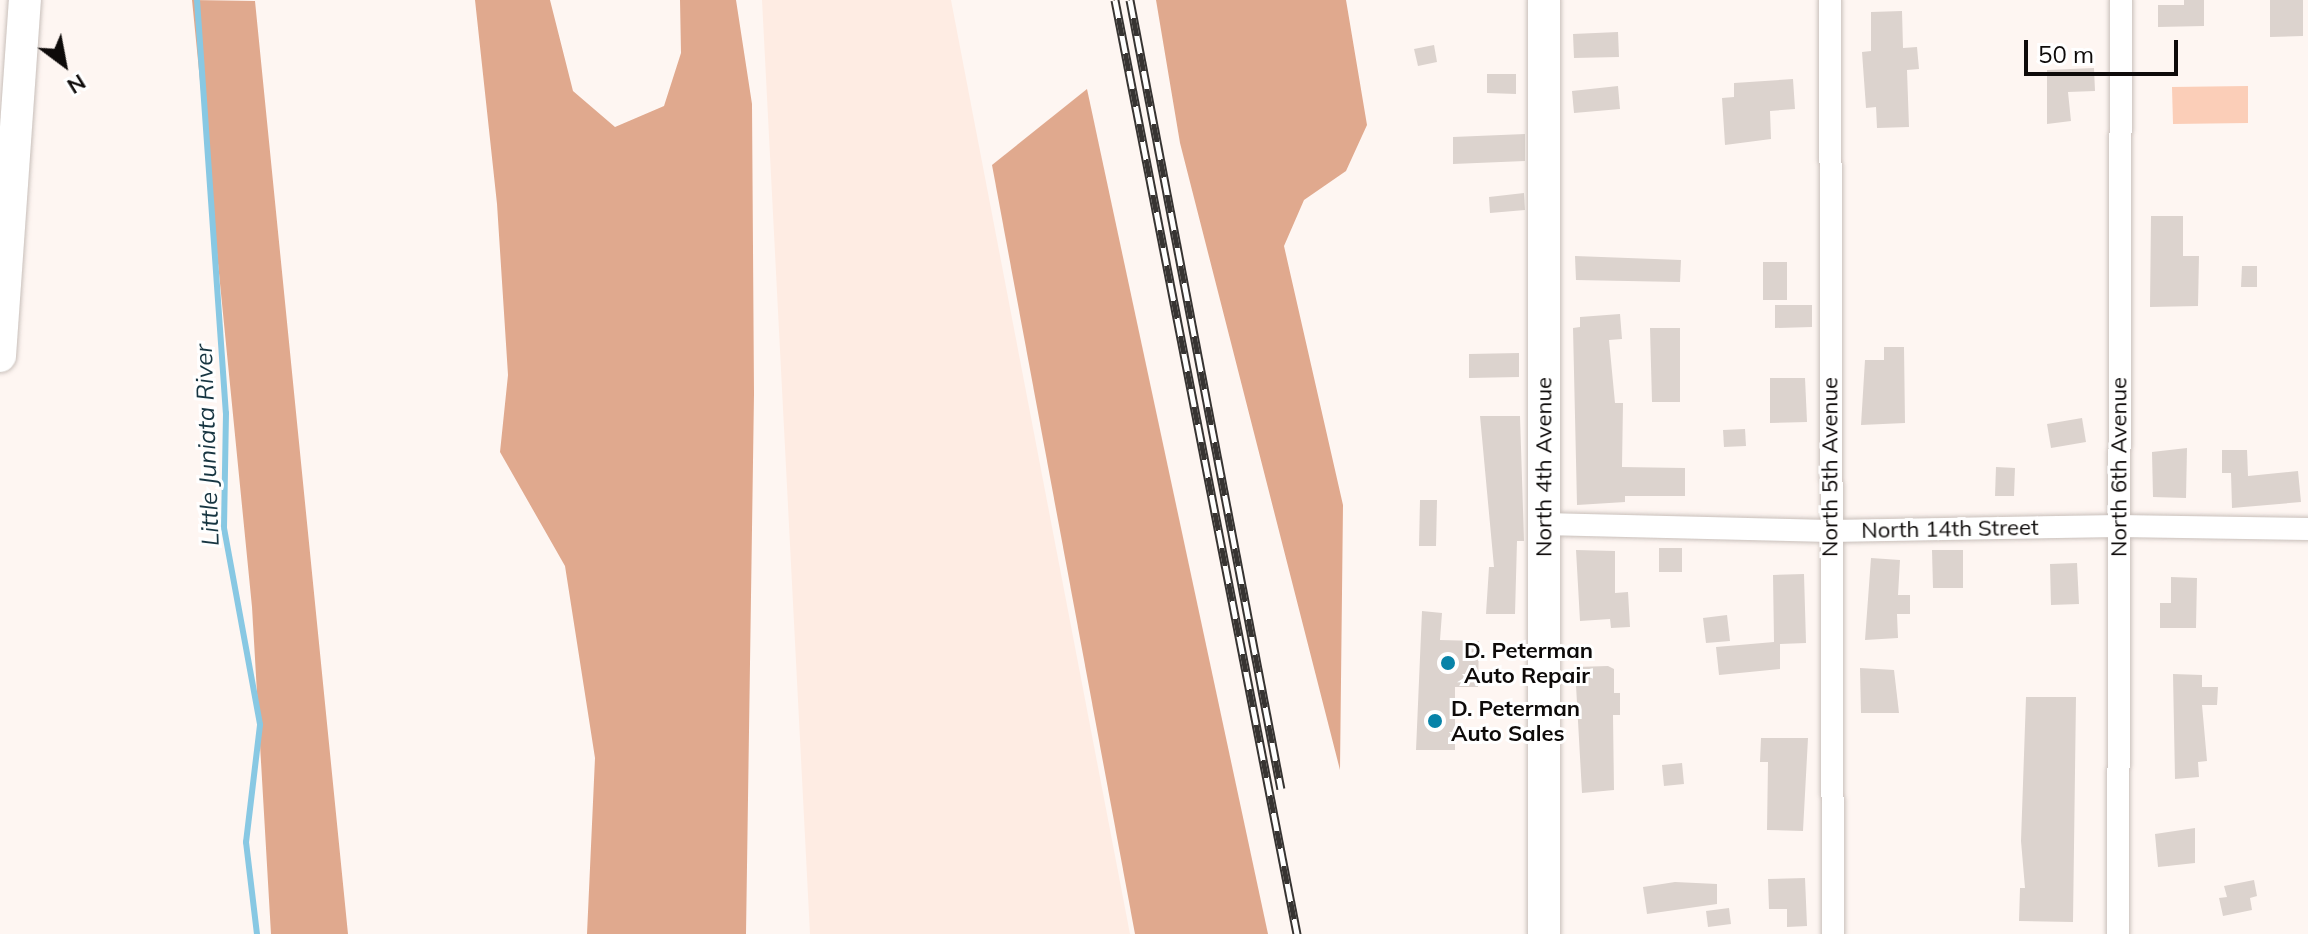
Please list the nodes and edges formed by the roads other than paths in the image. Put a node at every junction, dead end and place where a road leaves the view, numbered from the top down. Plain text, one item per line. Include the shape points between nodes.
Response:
1 (25, 0) edge
2 (1544, 0) edge
3 (1830, 0) edge
4 (2121, 0) edge
5 (0, 356) edge
6 (1544, 524) junction
7 (2119, 526) junction
8 (2308, 529) edge
9 (1830, 531) junction
10 (1544, 934) edge
11 (1833, 934) edge
12 (2118, 934) edge

1 - 5 main road
2 - 6 main road, North 4th Avenue
3 - 9 street, North 5th Avenue
4 - 7 street, North 6th Avenue
6 - 9 street, North 14th Street
6 - 10 main road, North 4th Avenue
7 - 8 street, North 14th Street
7 - 9 street, North 14th Street
7 - 12 street, North 6th Avenue
9 - 11 street, North 5th Avenue

